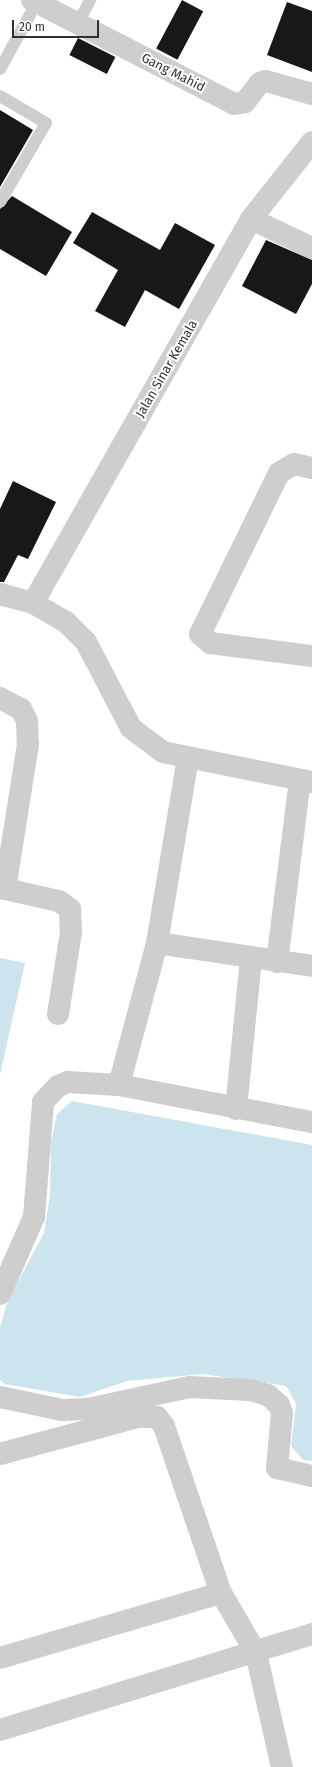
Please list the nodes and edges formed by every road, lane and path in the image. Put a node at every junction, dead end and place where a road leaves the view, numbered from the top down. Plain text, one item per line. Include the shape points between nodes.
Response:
1 (90, 0) edge
2 (34, 1) edge
3 (78, 23) junction
4 (0, 69) edge
5 (312, 94) edge
6 (0, 96) edge
7 (312, 142) edge
8 (0, 202) edge
9 (252, 219) junction
10 (312, 248) edge
11 (312, 468) edge
12 (0, 594) edge
13 (33, 603) junction
14 (312, 656) edge
15 (0, 698) edge
16 (188, 758) junction
17 (306, 782) edge
18 (2, 888) edge
19 (157, 943) junction
20 (252, 958) junction
21 (277, 962) junction
22 (312, 966) edge
23 (58, 1014) dead end
24 (119, 1084) junction
25 (236, 1109) junction
26 (312, 1122) edge
27 (0, 1294) edge
28 (0, 1397) edge
29 (0, 1454) edge
30 (312, 1476) edge
31 (221, 1593) junction
32 (312, 1634) edge
33 (256, 1653) junction
34 (0, 1658) edge
35 (0, 1730) edge
36 (282, 1767) edge

1 - 3 lane
2 - 3 street, Gang Mahid
2 - 4 lane
3 - 5 street, Gang Mahid via 234,104 245,102 260,83 266,81
6 - 8 lane via 46,123
7 - 9 street, Jalan Sinar Kemala
9 - 10 street
9 - 13 street, Jalan Sinar Kemala
11 - 14 street via 294,464 279,473 200,634 210,643
12 - 13 street
13 - 16 street via 66,622 86,642 131,728 163,752
15 - 18 street via 21,709 27,721 28,744
16 - 17 street
16 - 19 street
17 - 21 street
18 - 23 street via 59,901 70,909 71,932
19 - 20 street
19 - 24 street
20 - 21 street
20 - 25 street
21 - 22 street
24 - 25 street
24 - 27 street via 68,1082 49,1092 43,1102 34,1217
25 - 26 street
28 - 30 street via 62,1410 88,1409 190,1387 250,1390 268,1395 279,1405 282,1412 277,1468
29 - 31 street via 138,1417 156,1417 164,1426
31 - 33 street
31 - 34 street
32 - 33 street
33 - 35 street
33 - 36 street

